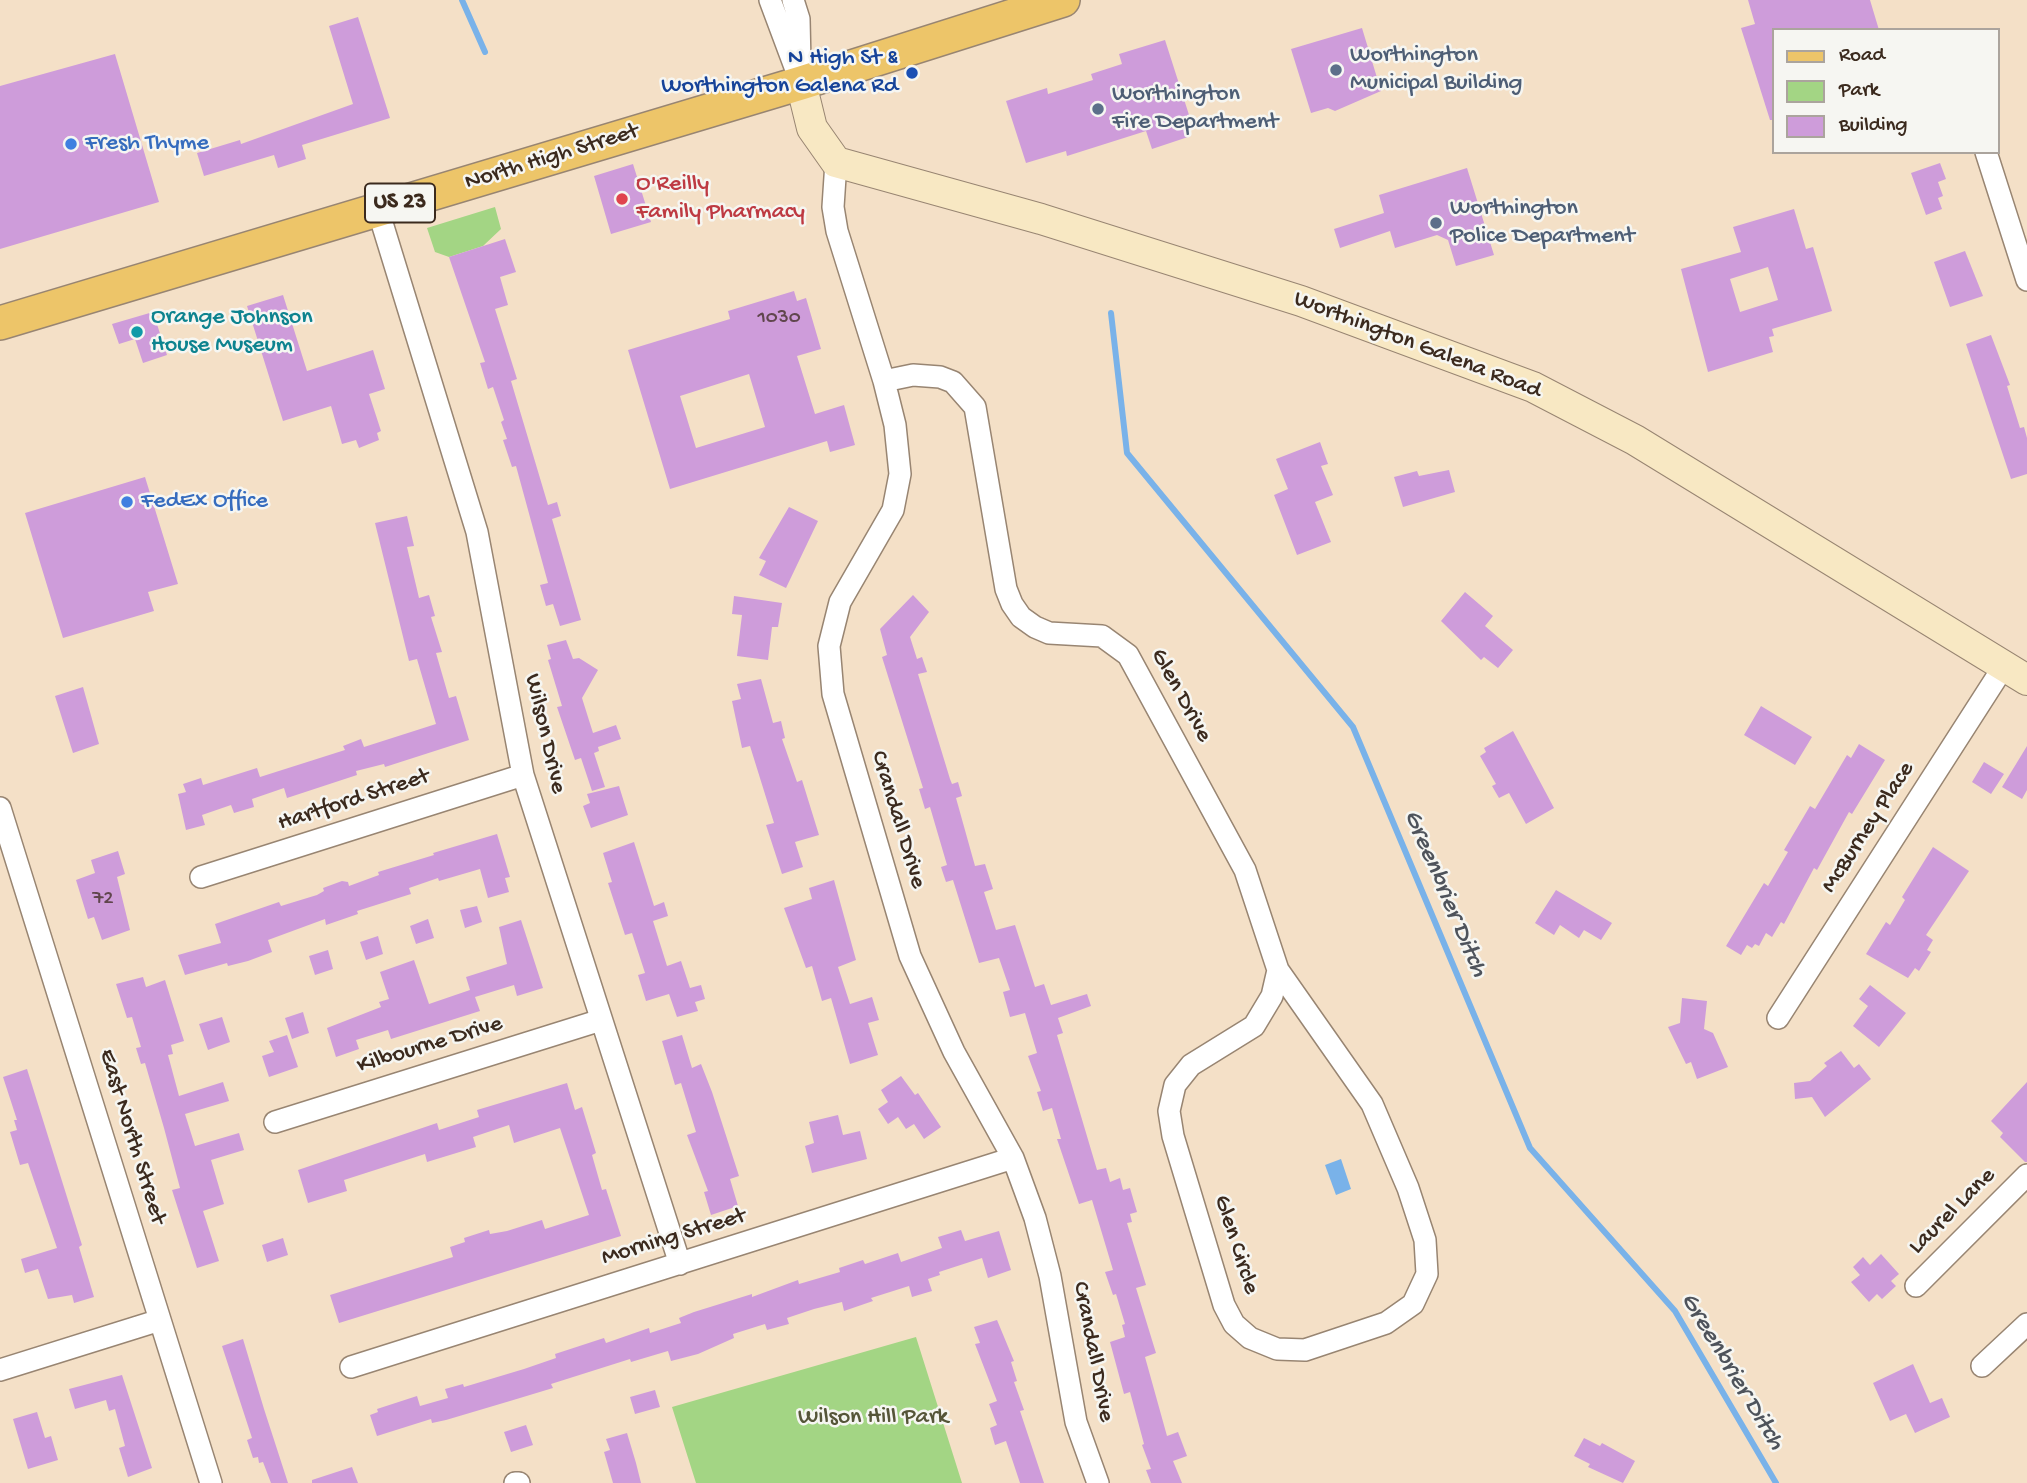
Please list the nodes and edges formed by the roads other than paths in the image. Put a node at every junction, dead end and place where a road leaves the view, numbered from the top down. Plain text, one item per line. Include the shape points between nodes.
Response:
1 (770, 0) edge
2 (793, 0) edge
3 (1063, 0) edge
4 (801, 83) junction
5 (1987, 154) edge
6 (836, 162) junction
7 (378, 210) junction
8 (2027, 281) edge
9 (0, 323) edge
10 (884, 381) junction
11 (2016, 673) edge
12 (523, 775) junction
13 (0, 808) edge
14 (6, 851) edge
15 (201, 877) dead end
16 (1278, 970) junction
17 (1778, 1018) dead end
18 (601, 1020) junction
19 (275, 1122) dead end
20 (1013, 1158) junction
21 (2027, 1175) edge
22 (680, 1264) junction
23 (1916, 1286) dead end
24 (160, 1320) junction
25 (2027, 1324) edge
26 (1982, 1366) dead end
27 (351, 1367) dead end
28 (0, 1370) edge
29 (211, 1483) edge
30 (1098, 1483) edge

1 - 4 street
2 - 4 street via 799,19
3 - 4 main road, North High Street / US 23
4 - 6 street via 812,128
4 - 7 main road, North High Street / US 23
5 - 8 street
6 - 10 street, Crandall Drive via 833,207 837,231
6 - 11 street, Worthington Galena Road via 1041,219 1301,301 1533,387 1636,440
7 - 9 main road, North High Street / US 23
7 - 12 street, Wilson Drive via 477,532
10 - 16 street, Glen Drive via 913,375 940,377 953,382 975,407 1012,604 1035,627 1049,633 1102,636 1128,656 1245,870
10 - 20 street, Crandall Drive via 899,449 898,492 893,510 840,602 829,646 833,694 910,956 954,1052
11 - 17 street, McBurney Place
12 - 15 street, Hartford Street
12 - 18 street, Wilson Drive
13 - 14 street, East North Street
14 - 24 street, East North Street
16 - 16 street, Glen Circle via 1272,996 1254,1026 1191,1065 1175,1085 1169,1111 1224,1305 1234,1324 1250,1338 1277,1349 1305,1350 1386,1324 1413,1304 1427,1274 1424,1240 1408,1188 1372,1104
18 - 19 street, Kilbourne Drive
18 - 22 street, Wilson Drive
20 - 22 street, Morning Street
20 - 30 street, Crandall Drive via 1035,1218 1076,1422
21 - 23 street, Laurel Lane
22 - 27 street, Morning Street
24 - 28 street
24 - 29 street, East North Street
25 - 26 street

